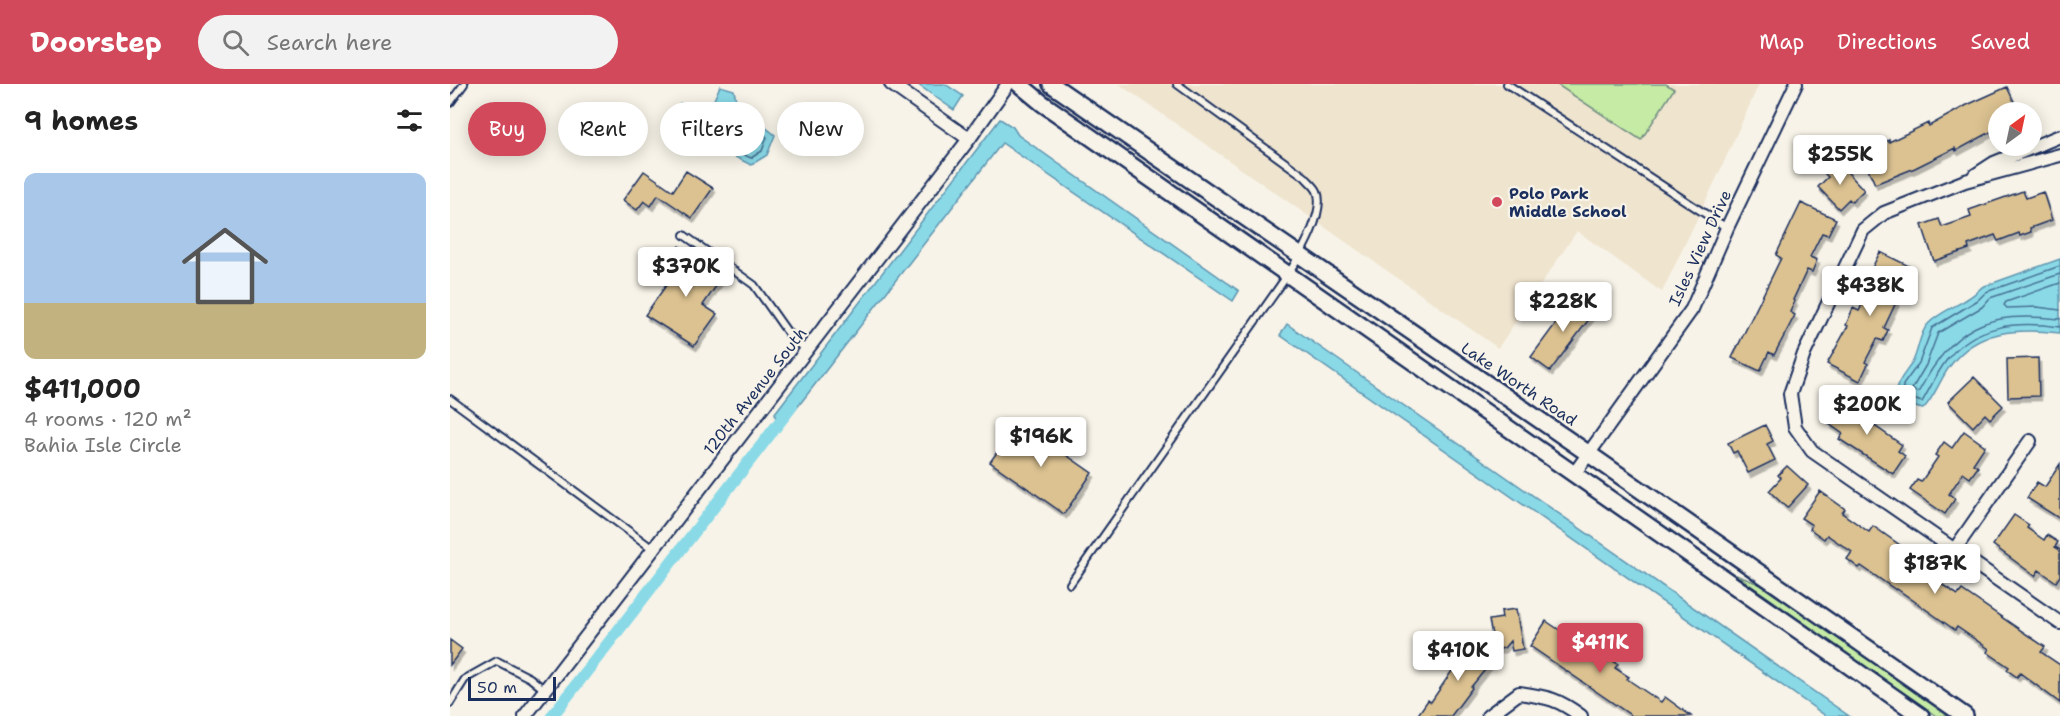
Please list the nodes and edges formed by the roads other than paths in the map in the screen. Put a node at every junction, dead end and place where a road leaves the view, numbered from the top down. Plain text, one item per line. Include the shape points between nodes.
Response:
1 (464, 84) edge
2 (891, 84) edge
3 (1008, 84) edge
4 (1019, 84) edge
5 (1051, 84) edge
6 (1507, 84) edge
7 (1796, 84) edge
8 (1180, 85) edge
9 (450, 104) edge
10 (2060, 136) edge
11 (969, 139) junction
12 (2060, 155) edge
13 (1965, 181) junction
14 (1727, 228) junction
15 (684, 235) dead end
16 (1300, 255) junction
17 (1289, 273) junction
18 (806, 351) junction
19 (450, 399) edge
20 (2030, 441) dead end
21 (1589, 454) junction
22 (1574, 474) junction
23 (1955, 549) junction
24 (653, 550) junction
25 (1070, 584) dead end
26 (2060, 623) edge
27 (545, 690) junction
28 (450, 703) edge
29 (525, 716) edge
30 (1488, 716) edge
31 (1581, 716) edge
32 (1921, 716) edge
33 (1965, 716) edge

1 - 9 lane
2 - 11 street
3 - 11 street, 120th Avenue South
4 - 17 street
5 - 16 street, Lake Worth Road
6 - 14 lane
7 - 14 street, Isles View Drive
8 - 16 lane via 1305,177 1317,191 1319,213
10 - 13 street via 1994,163
11 - 18 street, 120th Avenue South
12 - 13 street
13 - 23 street via 1884,213 1863,230 1804,354 1790,394 1795,427 1812,452
14 - 21 street, Isles View Drive via 1692,309
15 - 18 lane via 754,285
16 - 17 lane
16 - 21 street, Lake Worth Road
17 - 22 street
17 - 25 lane
18 - 24 street, 120th Avenue South
19 - 24 lane
20 - 23 street
21 - 22 street, Isles View Drive
21 - 33 street, Lake Worth Road
22 - 32 street
23 - 26 street
24 - 27 street, 120th Avenue South
27 - 28 lane via 496,661 465,679
27 - 29 street, 120th Avenue South
30 - 31 street via 1519,693 1549,697

